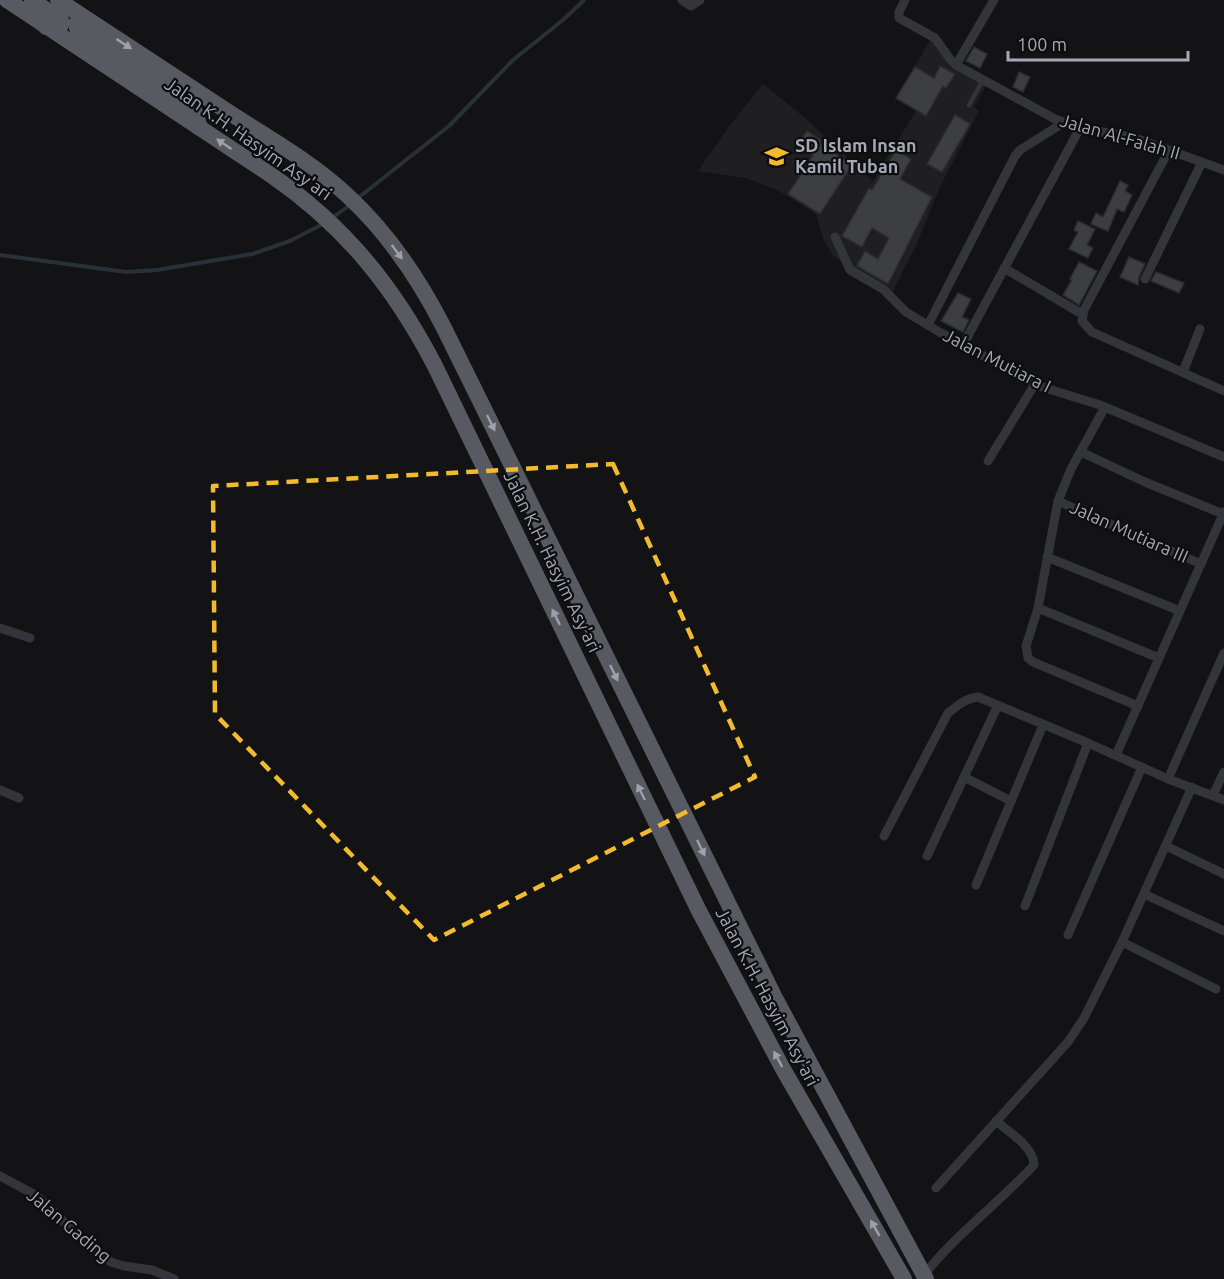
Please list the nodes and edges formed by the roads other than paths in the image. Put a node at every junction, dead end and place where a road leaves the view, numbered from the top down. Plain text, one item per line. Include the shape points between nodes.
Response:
1 (7, 0) edge
2 (32, 0) edge
3 (58, 0) edge
4 (682, 0) edge
5 (905, 0) edge
6 (994, 0) edge
7 (696, 3) edge
8 (94, 24) junction
9 (46, 27) junction
10 (956, 65) junction
11 (983, 80) junction
12 (969, 105) dead end
13 (1063, 123) junction
14 (200, 128) junction
15 (1080, 128) junction
16 (1169, 150) junction
17 (1202, 162) junction
18 (1224, 170) edge
19 (835, 237) dead end
20 (1004, 268) junction
21 (1145, 279) dead end
22 (1082, 314) junction
23 (927, 325) junction
24 (1200, 329) dead end
25 (963, 345) junction
26 (1183, 372) junction
27 (1035, 384) junction
28 (1224, 391) edge
29 (1105, 407) junction
30 (1081, 452) junction
31 (1224, 457) edge
32 (988, 461) dead end
33 (1058, 501) junction
34 (1223, 513) edge
35 (1047, 557) junction
36 (1201, 564) junction
37 (1038, 608) junction
38 (1180, 611) junction
39 (0, 628) edge
40 (30, 638) dead end
41 (1224, 653) edge
42 (1159, 658) junction
43 (998, 705) junction
44 (1138, 706) junction
45 (1043, 725) junction
46 (1088, 742) junction
47 (1116, 755) junction
48 (1142, 767) junction
49 (1224, 772) edge
50 (964, 777) junction
51 (1168, 779) junction
52 (1192, 788) junction
53 (0, 790) edge
54 (1213, 795) junction
55 (19, 798) dead end
56 (1224, 800) edge
57 (1011, 801) junction
58 (884, 836) dead end
59 (1166, 846) junction
60 (927, 856) dead end
61 (1224, 874) edge
62 (976, 885) dead end
63 (1144, 894) junction
64 (1025, 906) dead end
65 (1224, 931) edge
66 (1068, 935) dead end
67 (1122, 942) junction
68 (1216, 989) dead end
69 (996, 1121) junction
70 (0, 1176) edge
71 (936, 1188) dead end
72 (925, 1277) edge
73 (172, 1279) edge
74 (904, 1279) edge

1 - 9 highway, Jalan K.H. Hasyim Asy'ari
2 - 9 highway via 61,20 57,28
3 - 8 highway, Jalan K.H. Hasyim Asy'ari
4 - 7 street
5 - 10 street via 899,18 934,38
6 - 10 street
8 - 14 highway via 80,20 76,26 188,104
8 -> 72 highway, Jalan K.H. Hasyim Asy'ari via 287,150 347,195 399,255 433,306 775,998
9 - 14 highway, Jalan K.H. Hasyim Asy'ari
10 - 11 street, Jalan Al-Falah II
11 - 12 lane
11 - 13 street, Jalan Al-Falah II
13 - 15 street, Jalan Al-Falah II
13 - 23 street via 1015,156
74 -> 14 highway, Jalan K.H. Hasyim Asy'ari via 783,1069 693,900 421,338 381,278 328,220 287,186
15 - 16 street, Jalan Al-Falah II via 1121,135
15 - 20 street
16 - 17 street, Jalan Al-Falah II
16 - 22 street
17 - 18 street, Jalan Al-Falah II
17 - 21 street
19 - 23 street, Jalan Mutiara I via 850,270 883,289 902,309
20 - 22 street
20 - 25 street
22 - 26 street via 1082,321 1092,332
23 - 25 street, Jalan Mutiara I
24 - 26 street
25 - 27 street, Jalan Mutiara I
26 - 28 street
27 - 29 street, Jalan Mutiara I
27 - 32 street
29 - 30 street
29 - 31 street, Jalan Mutiara I
30 - 33 street
30 - 34 street
33 - 35 street
33 - 36 street, Jalan Mutiara III
34 - 36 street
35 - 37 street
35 - 38 street
36 - 38 street
37 - 42 street
37 - 44 street via 1028,635 1028,658
38 - 42 street
39 - 40 street
41 - 51 street
42 - 44 street
43 - 45 street
43 - 50 street
43 - 58 street via 972,697 948,713
44 - 47 street
45 - 46 street
45 - 57 street
46 - 47 street
46 - 64 street
47 - 48 street
48 - 51 street
48 - 66 street
49 - 54 street
50 - 57 street
50 - 60 street
51 - 52 street
52 - 54 street
52 - 59 street
53 - 55 street
54 - 56 street
57 - 62 street
59 - 61 street
59 - 63 street
63 - 65 street
63 - 67 street
67 - 68 street
67 - 69 street via 1068,1042
69 - 71 street
69 - 72 street via 1025,1146 1034,1157 1034,1165 941,1253
70 - 73 street, Jalan Gading via 37,1196 111,1262 153,1270

